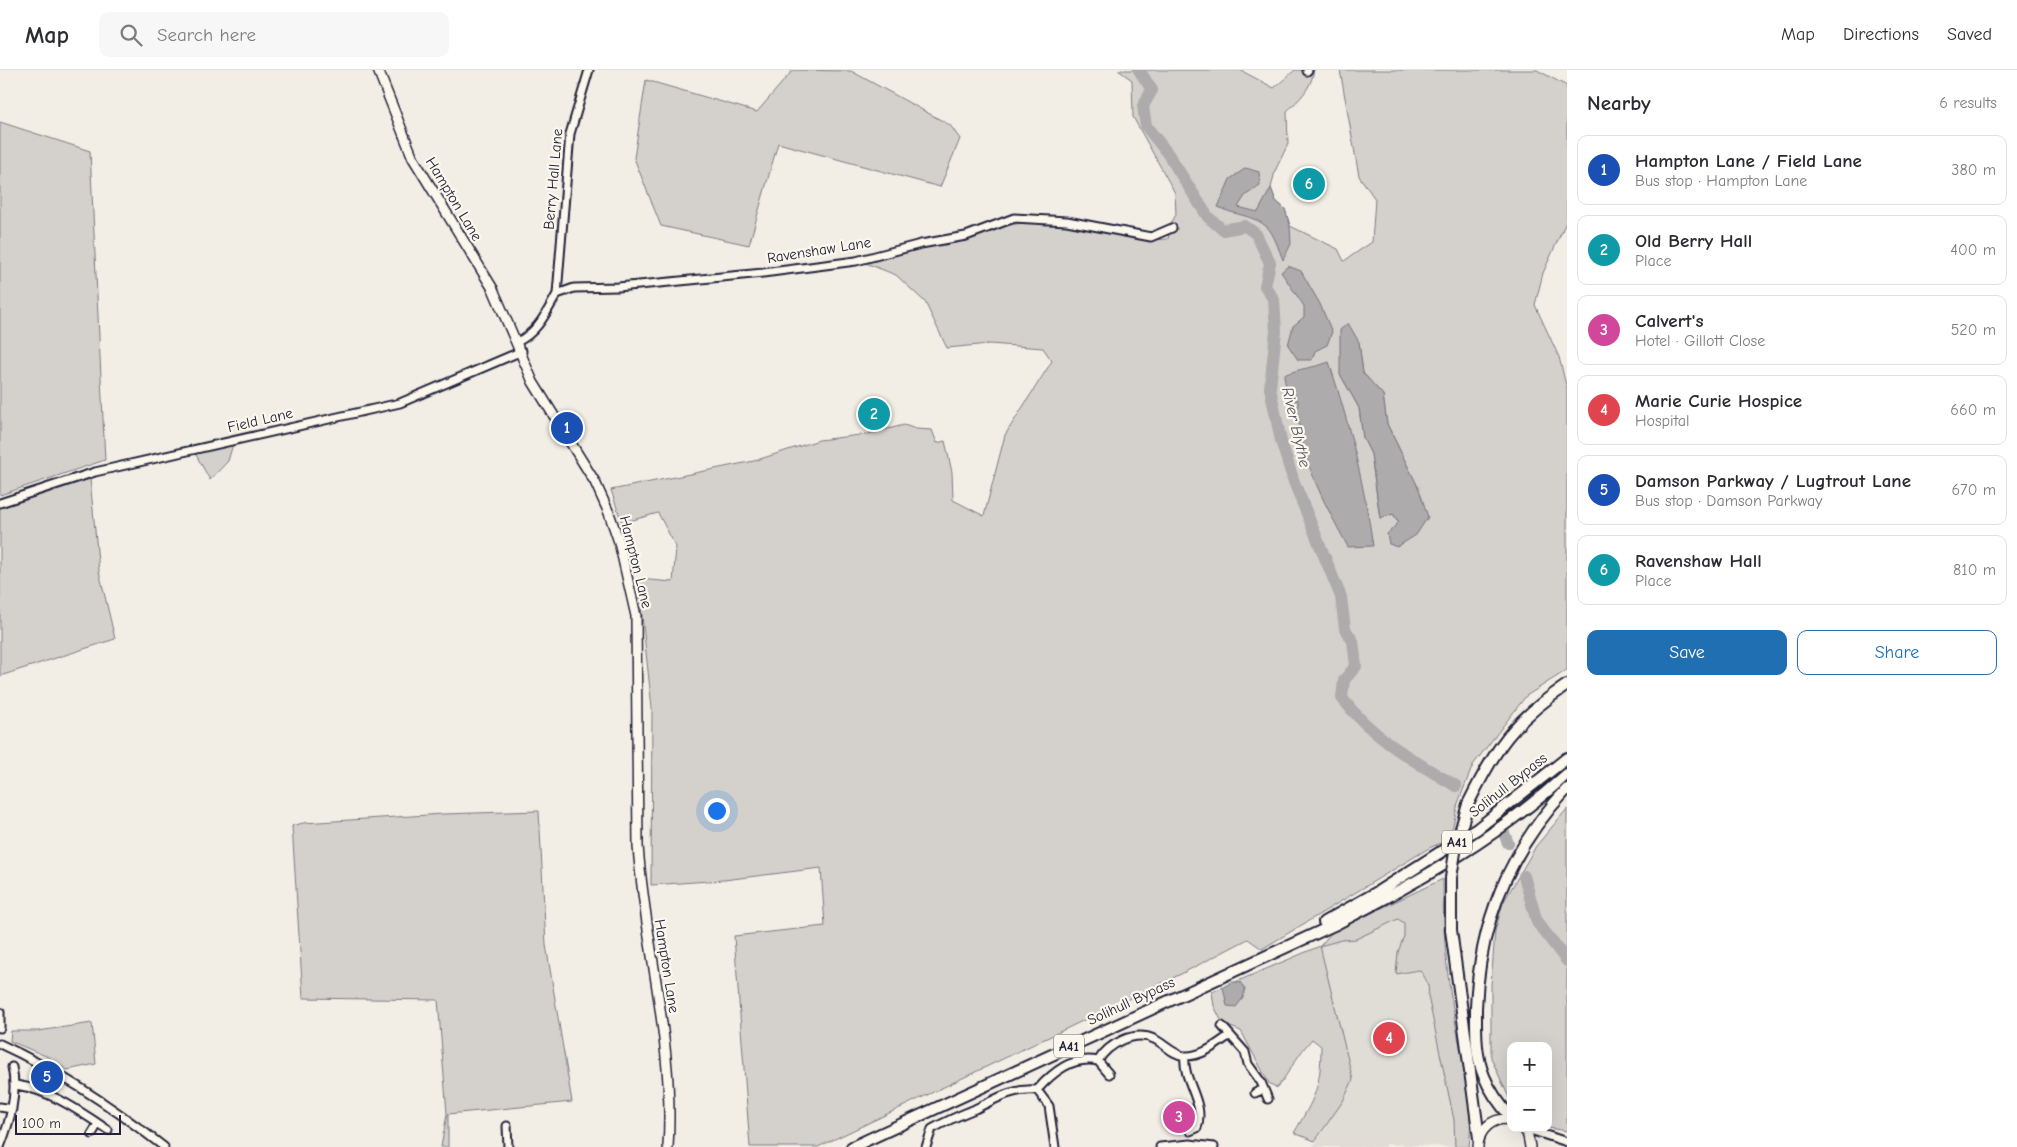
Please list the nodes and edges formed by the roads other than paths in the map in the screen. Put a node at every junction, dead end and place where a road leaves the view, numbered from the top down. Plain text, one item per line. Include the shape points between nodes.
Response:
1 (378, 70) edge
2 (589, 70) edge
3 (1172, 228) dead end
4 (558, 294) junction
5 (517, 342) junction
6 (522, 351) junction
7 (0, 503) edge
8 (1567, 685) edge
9 (1567, 758) edge
10 (1567, 774) edge
11 (1567, 789) edge
12 (1287, 945) junction
13 (0, 1012) edge
14 (1222, 1026) dead end
15 (0, 1028) edge
16 (1230, 1035) junction
17 (0, 1044) edge
18 (1185, 1056) junction
19 (1098, 1061) junction
20 (12, 1068) dead end
21 (1109, 1074) dead end
22 (16, 1085) junction
23 (1264, 1089) junction
24 (1037, 1090) junction
25 (1255, 1093) dead end
26 (1268, 1099) dead end
27 (0, 1107) edge
28 (12, 1110) junction
29 (1507, 1114) edge
30 (1507, 1119) edge
31 (98, 1124) junction
32 (507, 1126) dead end
33 (108, 1130) dead end
34 (1204, 1132) dead end
35 (1526, 1132) edge
36 (1535, 1132) edge
37 (92, 1134) dead end
38 (1479, 1142) edge
39 (1567, 1144) edge
40 (1192, 1146) edge
41 (0, 1147) edge
42 (164, 1147) edge
43 (508, 1147) edge
44 (668, 1147) edge
45 (852, 1147) edge
46 (926, 1147) edge
47 (1055, 1147) edge
48 (1160, 1147) edge
49 (1214, 1147) edge
50 (1530, 1147) edge
51 (1561, 1147) edge

1 - 5 main road, Hampton Lane via 413,158 493,289
2 - 4 street, Berry Hall Lane via 570,134
3 - 4 street, Ravenshaw Lane via 1151,237 1067,221 1014,218 966,236 856,260 763,273 574,288
4 - 5 street via 530,336
5 - 6 main road, Hampton Lane
6 - 7 street, Field Lane via 400,403 95,472
6 - 44 main road, Hampton Lane via 533,382 583,461 609,512 634,599 638,640 640,881 669,1080
8 - 38 highway, bridge via 1525,716 1497,750 1468,804 1456,846 1451,878 1451,930
9 - 12 highway, Solihull Bypass / A41 via 1477,829
10 - 12 highway, Solihull Bypass / A41 via 1543,796 1441,868 1359,912
11 - 29 highway via 1526,840 1502,885 1481,957 1477,990 1477,1053 1484,1076
12 - 45 highway, Solihull Bypass / A41
13 - 15 street
14 - 16 street
16 - 18 street via 1208,1050
16 - 23 street via 1245,1052 1248,1064
17 - 42 street via 65,1078 126,1117
18 - 19 street via 1153,1039 1134,1038 1110,1046
18 - 34 street via 1186,1074 1200,1109 1193,1130
19 - 21 street
19 - 24 street via 1074,1062 1051,1074
20 - 22 street
22 - 28 street
22 - 31 street via 49,1094
23 - 25 street
23 - 26 street
24 - 46 street via 1012,1091 939,1124 932,1129
24 - 47 street via 1048,1106
27 - 28 street
28 - 41 street
30 - 38 main road via 1490,1124
31 - 33 street
31 - 37 street
32 - 43 street
35 - 50 main road
36 - 39 street
39 - 51 street
40 - 48 street
40 - 49 street

